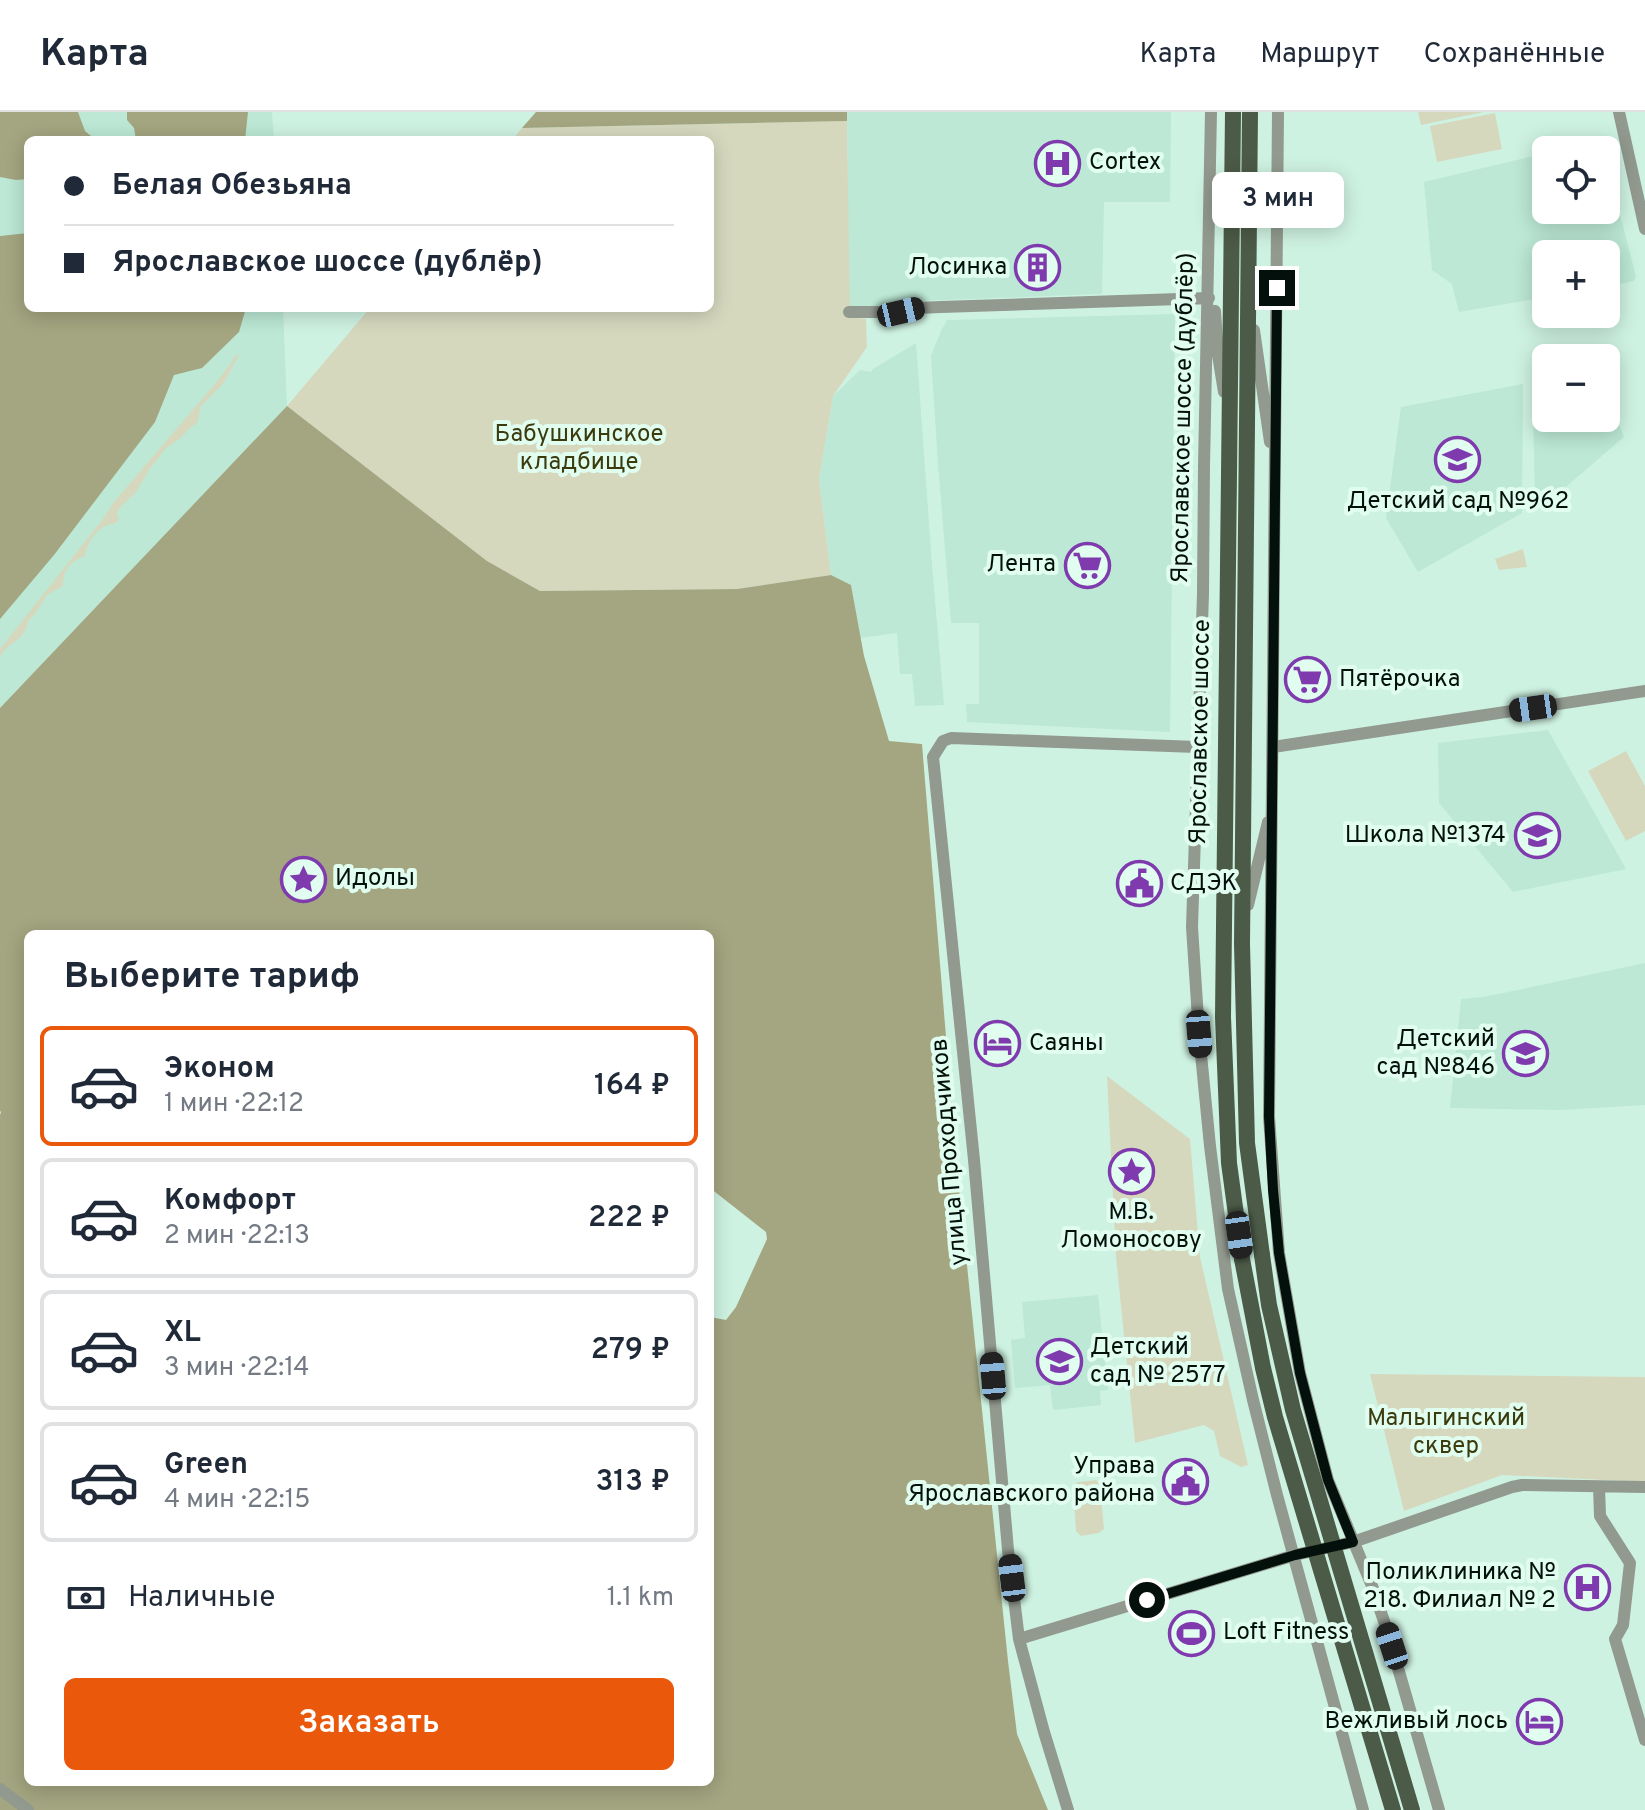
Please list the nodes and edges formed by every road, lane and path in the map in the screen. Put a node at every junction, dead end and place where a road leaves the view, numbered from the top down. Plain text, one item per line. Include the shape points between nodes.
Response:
1 (1211, 112) edge
2 (1233, 112) edge
3 (1250, 112) edge
4 (1278, 112) edge
5 (1619, 112) edge
6 (1645, 229) edge
7 (1209, 269) junction
8 (1248, 294) junction
9 (1209, 298) junction
10 (849, 312) dead end
11 (1229, 422) junction
12 (1275, 469) junction
13 (1645, 691) edge
14 (1197, 747) junction
15 (1273, 747) junction
16 (1272, 807) junction
17 (1242, 944) junction
18 (1328, 1480) junction
19 (1599, 1487) junction
20 (1645, 1487) edge
21 (1277, 1495) junction
22 (1353, 1542) junction
23 (1301, 1554) junction
24 (1372, 1586) junction
25 (1019, 1639) junction
26 (1645, 1740) edge
27 (0, 1789) edge
28 (28, 1810) edge
29 (1068, 1810) edge
30 (1363, 1810) edge
31 (1393, 1810) edge
32 (1412, 1810) edge
33 (1439, 1810) edge

1 - 7 street, Ярославское шоссе (дублёр)
2 - 11 main road, Ярославское шоссе
3 - 8 main road, Ярославское шоссе
4 - 12 street
5 - 6 street
7 - 9 street, Ярославское шоссе (дублёр)
7 - 11 street
8 - 12 street
8 - 17 main road, Ярославское шоссе
9 - 10 street
9 - 14 street, Ярославское шоссе (дублёр)
11 - 31 main road, Ярославское шоссе, bridge via 1223,1017 1229,1163 1242,1259 1275,1417
12 - 15 street
13 - 15 street
14 - 21 street, Ярославское шоссе (дублёр) via 1192,927 1210,1146 1228,1289
14 - 25 street, улица Проходчиков via 951,738 933,757
15 - 16 street
16 - 17 street
16 - 18 street via 1273,1190 1300,1373
17 - 32 main road, Ярославское шоссе, bridge via 1247,1143 1269,1305 1293,1410
18 - 21 street via 1319,1507 1310,1512 1292,1509
18 - 22 street
19 - 20 street
19 - 22 street via 1512,1487
19 - 26 street via 1600,1516 1630,1563 1623,1625 1615,1639
21 - 23 street, Ярославское шоссе (дублёр)
22 - 23 street
22 - 24 street
23 - 24 street via 1343,1560
23 - 25 street
23 - 30 street, Ярославское шоссе (дублёр)
24 - 33 street
25 - 29 street, улица Проходчиков
27 - 28 street

